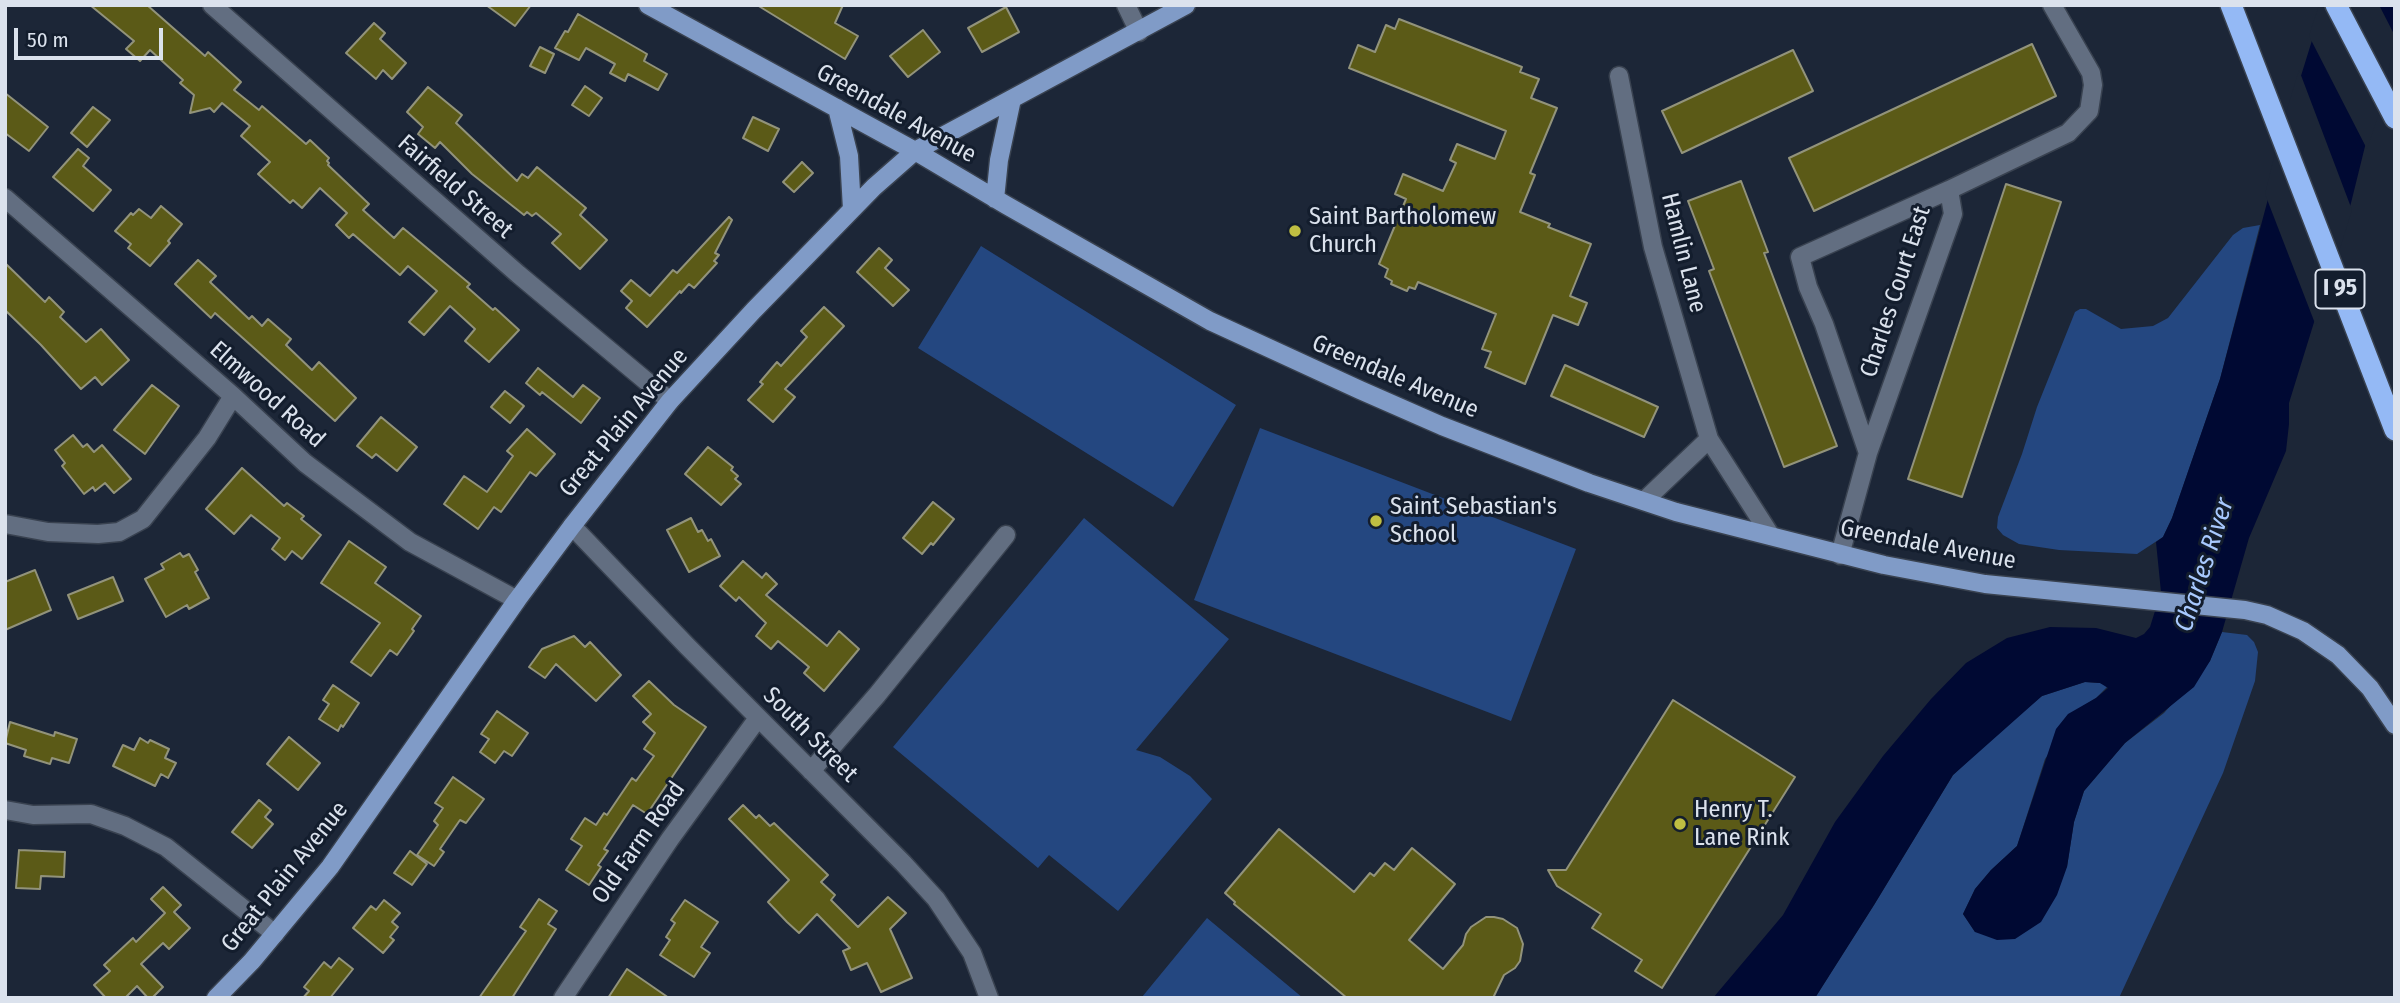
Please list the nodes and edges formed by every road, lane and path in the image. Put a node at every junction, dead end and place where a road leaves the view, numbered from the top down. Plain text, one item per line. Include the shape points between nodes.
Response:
1 (212, 5) edge
2 (648, 5) edge
3 (1126, 5) edge
4 (1186, 5) edge
5 (2052, 5) edge
6 (2217, 5) edge
7 (2231, 5) edge
8 (2336, 5) edge
9 (1139, 32) junction
10 (2249, 52) junction
11 (1619, 76) dead end
12 (1012, 99) junction
13 (837, 108) junction
14 (2395, 118) edge
15 (915, 151) junction
16 (1949, 190) junction
17 (5, 198) edge
18 (995, 199) junction
19 (852, 209) junction
20 (233, 396) junction
21 (670, 401) junction
22 (2395, 430) edge
23 (1709, 439) junction
24 (1868, 453) junction
25 (1644, 501) junction
26 (5, 524) edge
27 (572, 526) junction
28 (1006, 536) dead end
29 (1771, 536) junction
30 (1840, 555) junction
31 (517, 600) junction
32 (758, 718) junction
33 (2395, 725) edge
34 (811, 771) junction
35 (5, 810) edge
36 (275, 933) junction
37 (216, 998) edge
38 (563, 998) edge
39 (989, 998) edge

1 - 21 street, Fairfield Street
2 - 13 main road, Greendale Avenue
3 - 9 street
4 - 9 main road, Great Plain Avenue
5 - 16 street, Charles Court East via 2091,74 2089,111 2068,132
6 - 10 highway
7 - 10 highway, I 95
8 - 14 highway
9 - 12 main road, Great Plain Avenue
10 - 22 highway, I 95
11 - 23 street, Hamlin Lane via 1653,247
12 - 15 main road, Great Plain Avenue
12 - 18 main road
13 - 15 main road, Greendale Avenue
13 - 19 main road via 849,156
15 - 18 main road, Greendale Avenue
15 - 19 main road, Great Plain Avenue
16 - 24 street, Charles Court East via 1953,214
16 - 24 street via 1800,257
17 - 20 street, Elmwood Road
18 - 25 main road, Greendale Avenue via 1210,321 1305,366 1442,426
19 - 21 main road, Great Plain Avenue
20 - 26 street via 201,447 143,519 119,532 98,534
20 - 31 street, Elmwood Road via 304,463 410,542
21 - 27 main road, Great Plain Avenue
23 - 25 street
23 - 29 street, Hamlin Lane
24 - 30 street, Charles Court East
25 - 29 main road, Greendale Avenue
27 - 31 main road, Great Plain Avenue
27 - 32 street, South Street
28 - 34 street
29 - 30 main road, Greendale Avenue
30 - 33 main road, Greendale Avenue via 1985,584 2267,615 2338,655 2370,688
31 - 36 main road, Great Plain Avenue via 330,867
32 - 34 street, South Street
32 - 38 street, Old Farm Road
34 - 39 street, South Street via 936,899 972,953
35 - 36 street via 33,815 91,814 125,827 166,847
36 - 37 main road, Great Plain Avenue

